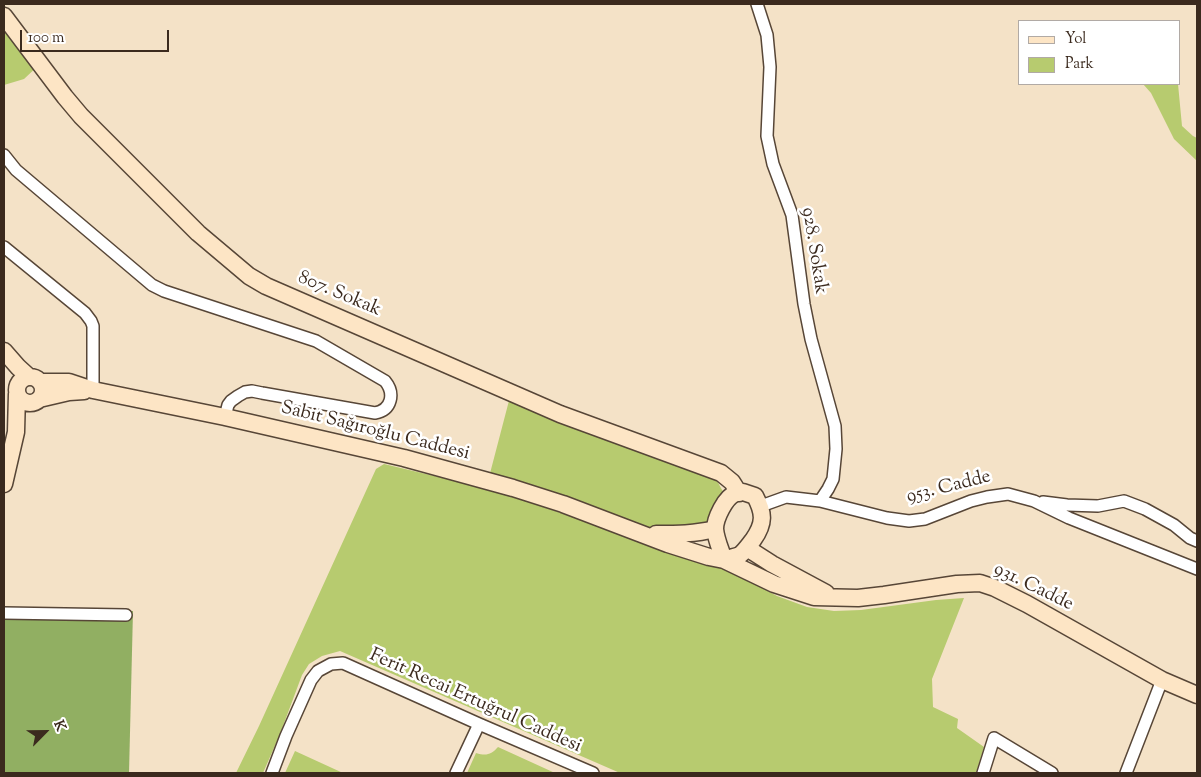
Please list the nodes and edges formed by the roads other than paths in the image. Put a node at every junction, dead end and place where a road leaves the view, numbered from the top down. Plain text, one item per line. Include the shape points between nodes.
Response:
1 (758, 4) edge
2 (4, 16) edge
3 (4, 155) edge
4 (4, 247) edge
5 (4, 351) edge
6 (4, 361) edge
7 (35, 380) junction
8 (94, 390) junction
9 (17, 394) junction
10 (37, 400) junction
11 (225, 417) junction
12 (16, 432) junction
13 (4, 484) edge
14 (739, 493) junction
15 (820, 501) junction
16 (1034, 501) junction
17 (761, 506) junction
18 (715, 529) junction
19 (641, 534) junction
20 (1197, 540) edge
21 (747, 548) junction
22 (724, 560) junction
23 (1197, 569) edge
24 (835, 597) junction
25 (4, 613) edge
26 (126, 615) dead end
27 (1162, 680) junction
28 (1197, 695) edge
29 (478, 724) junction
30 (272, 773) edge
31 (456, 773) edge
32 (593, 773) edge
33 (983, 773) edge
34 (1052, 773) edge
35 (1126, 773) edge

1 - 15 street, 928. Sokak via 767,35 770,67 767,136 773,164 792,214 811,339 835,426 832,479
2 - 14 main road, 807. Sokak via 81,116 198,233 249,276 552,410 721,473
3 - 11 street via 16,170 152,285 164,292 316,341 385,381 391,393 387,407 375,414 245,392 231,401
4 - 8 street via 91,321 94,331
5 - 7 main road
6 - 9 main road
7 - 8 main road, Sabit Sağıroğlu Caddesi via 69,382
7 - 9 main road via 19,382
7 - 10 main road via 42,388
8 - 10 main road, Sabit Sağıroğlu Caddesi
8 - 11 main road, Sabit Sağıroğlu Caddesi
9 - 10 main road via 26,403
9 - 12 main road
10 - 12 main road
11 - 19 main road, Sabit Sağıroğlu Caddesi via 404,458 513,488
12 - 13 main road
14 - 17 main road via 748,492 755,496
14 - 18 main road via 727,499
15 - 16 street, 953. Cadde via 909,521 924,519 987,496 1008,494
15 - 17 street, 953. Cadde via 786,497
16 - 20 street via 1098,506 1124,501 1145,509
16 - 23 street, 953. Cadde
17 - 21 main road via 759,531
18 - 19 main road, Sabit Sağıroğlu Caddesi via 681,534
18 - 22 main road
19 - 22 main road, Sabit Sağıroğlu Caddesi
21 - 22 main road via 739,555
21 - 24 main road, 931. Cadde
22 - 24 main road, 931. Cadde via 774,584 814,597
24 - 27 main road, 931. Cadde via 858,598 980,583 1027,604
25 - 26 street
27 - 28 main road, 931. Cadde
27 - 35 street
29 - 30 street, Ferit Recai Ertuğrul Caddesi via 343,663 331,664 318,671 311,680
29 - 31 street
29 - 32 street, Ferit Recai Ertuğrul Caddesi
33 - 34 street via 994,738

